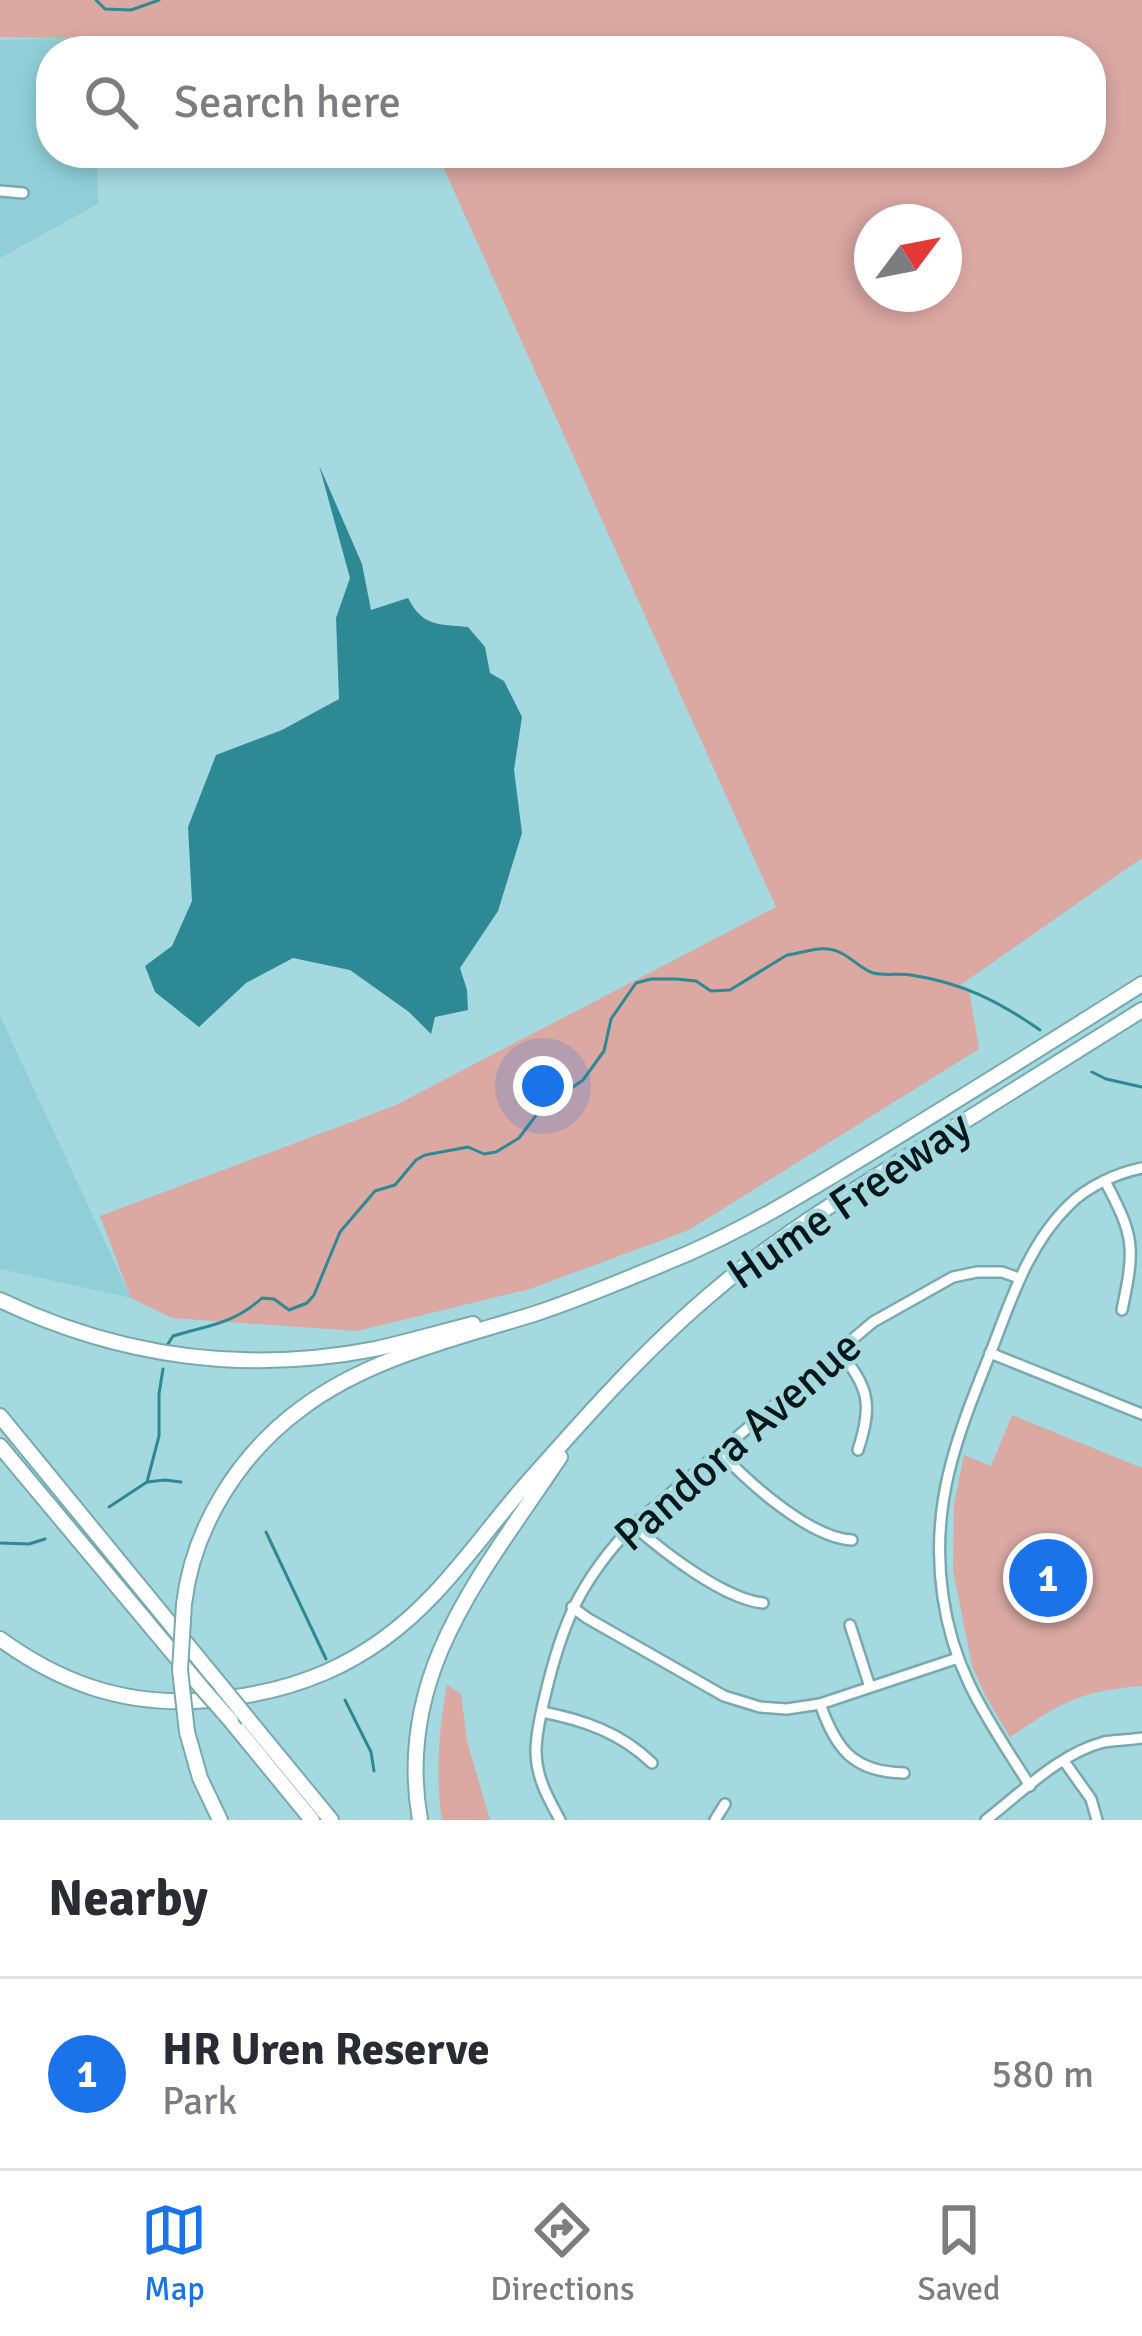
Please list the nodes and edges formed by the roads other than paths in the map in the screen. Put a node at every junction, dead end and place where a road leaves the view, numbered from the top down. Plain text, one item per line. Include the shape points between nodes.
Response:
1 (0, 191) edge
2 (23, 193) dead end
3 (1142, 984) edge
4 (1142, 1010) edge
5 (1142, 1168) edge
6 (1105, 1180) junction
7 (1018, 1282) junction
8 (585, 1295) junction
9 (0, 1300) edge
10 (1122, 1310) dead end
11 (839, 1351) junction
12 (990, 1353) junction
13 (1142, 1414) edge
14 (0, 1416) edge
15 (582, 1423) junction
16 (0, 1446) edge
17 (858, 1450) dead end
18 (720, 1452) junction
19 (633, 1526) junction
20 (853, 1540) dead end
21 (764, 1604) dead end
22 (572, 1607) junction
23 (850, 1625) dead end
24 (0, 1639) edge
25 (958, 1658) junction
26 (870, 1687) junction
27 (820, 1704) junction
28 (542, 1712) junction
29 (1142, 1738) edge
30 (1064, 1761) junction
31 (652, 1763) dead end
32 (904, 1773) dead end
33 (1030, 1786) junction
34 (725, 1804) dead end
35 (220, 1820) edge
36 (311, 1820) edge
37 (331, 1820) edge
38 (420, 1820) edge
39 (560, 1820) edge
40 (716, 1820) edge
41 (986, 1820) edge
42 (1097, 1820) edge

1 - 2 street
3 - 8 highway, Hume Freeway via 787,1202
4 - 15 highway, Hume Freeway via 747,1264 657,1342
5 - 6 street
6 - 7 street via 1052,1225
6 - 10 street via 1132,1244
7 - 11 street, Pandora Avenue via 995,1273 953,1276
7 - 12 street
8 - 9 highway via 374,1349 250,1361 123,1346
8 - 35 highway, bridge via 353,1377 259,1447 218,1502 188,1575 180,1670 187,1732
11 - 17 street via 859,1377 868,1409
11 - 18 street, Pandora Avenue
12 - 13 street
12 - 25 street via 956,1439 941,1509 939,1564
14 - 37 highway, bridge
15 - 24 highway via 407,1620 302,1683 223,1700 144,1701 62,1676
15 - 38 highway via 434,1661 417,1733
16 - 36 highway, bridge
18 - 19 street, Pandora Avenue
18 - 20 street via 777,1504 835,1539
19 - 21 street via 745,1601
19 - 22 street, Pandora Avenue
22 - 27 street via 724,1696 760,1707
22 - 28 street, Pandora Avenue
23 - 26 street
25 - 26 street
25 - 33 street
26 - 27 street
27 - 32 street via 845,1753
28 - 31 street via 595,1725
28 - 39 street, Pandora Avenue via 536,1752
29 - 30 street via 1106,1742
30 - 33 street
30 - 42 street
33 - 41 street
34 - 40 street

